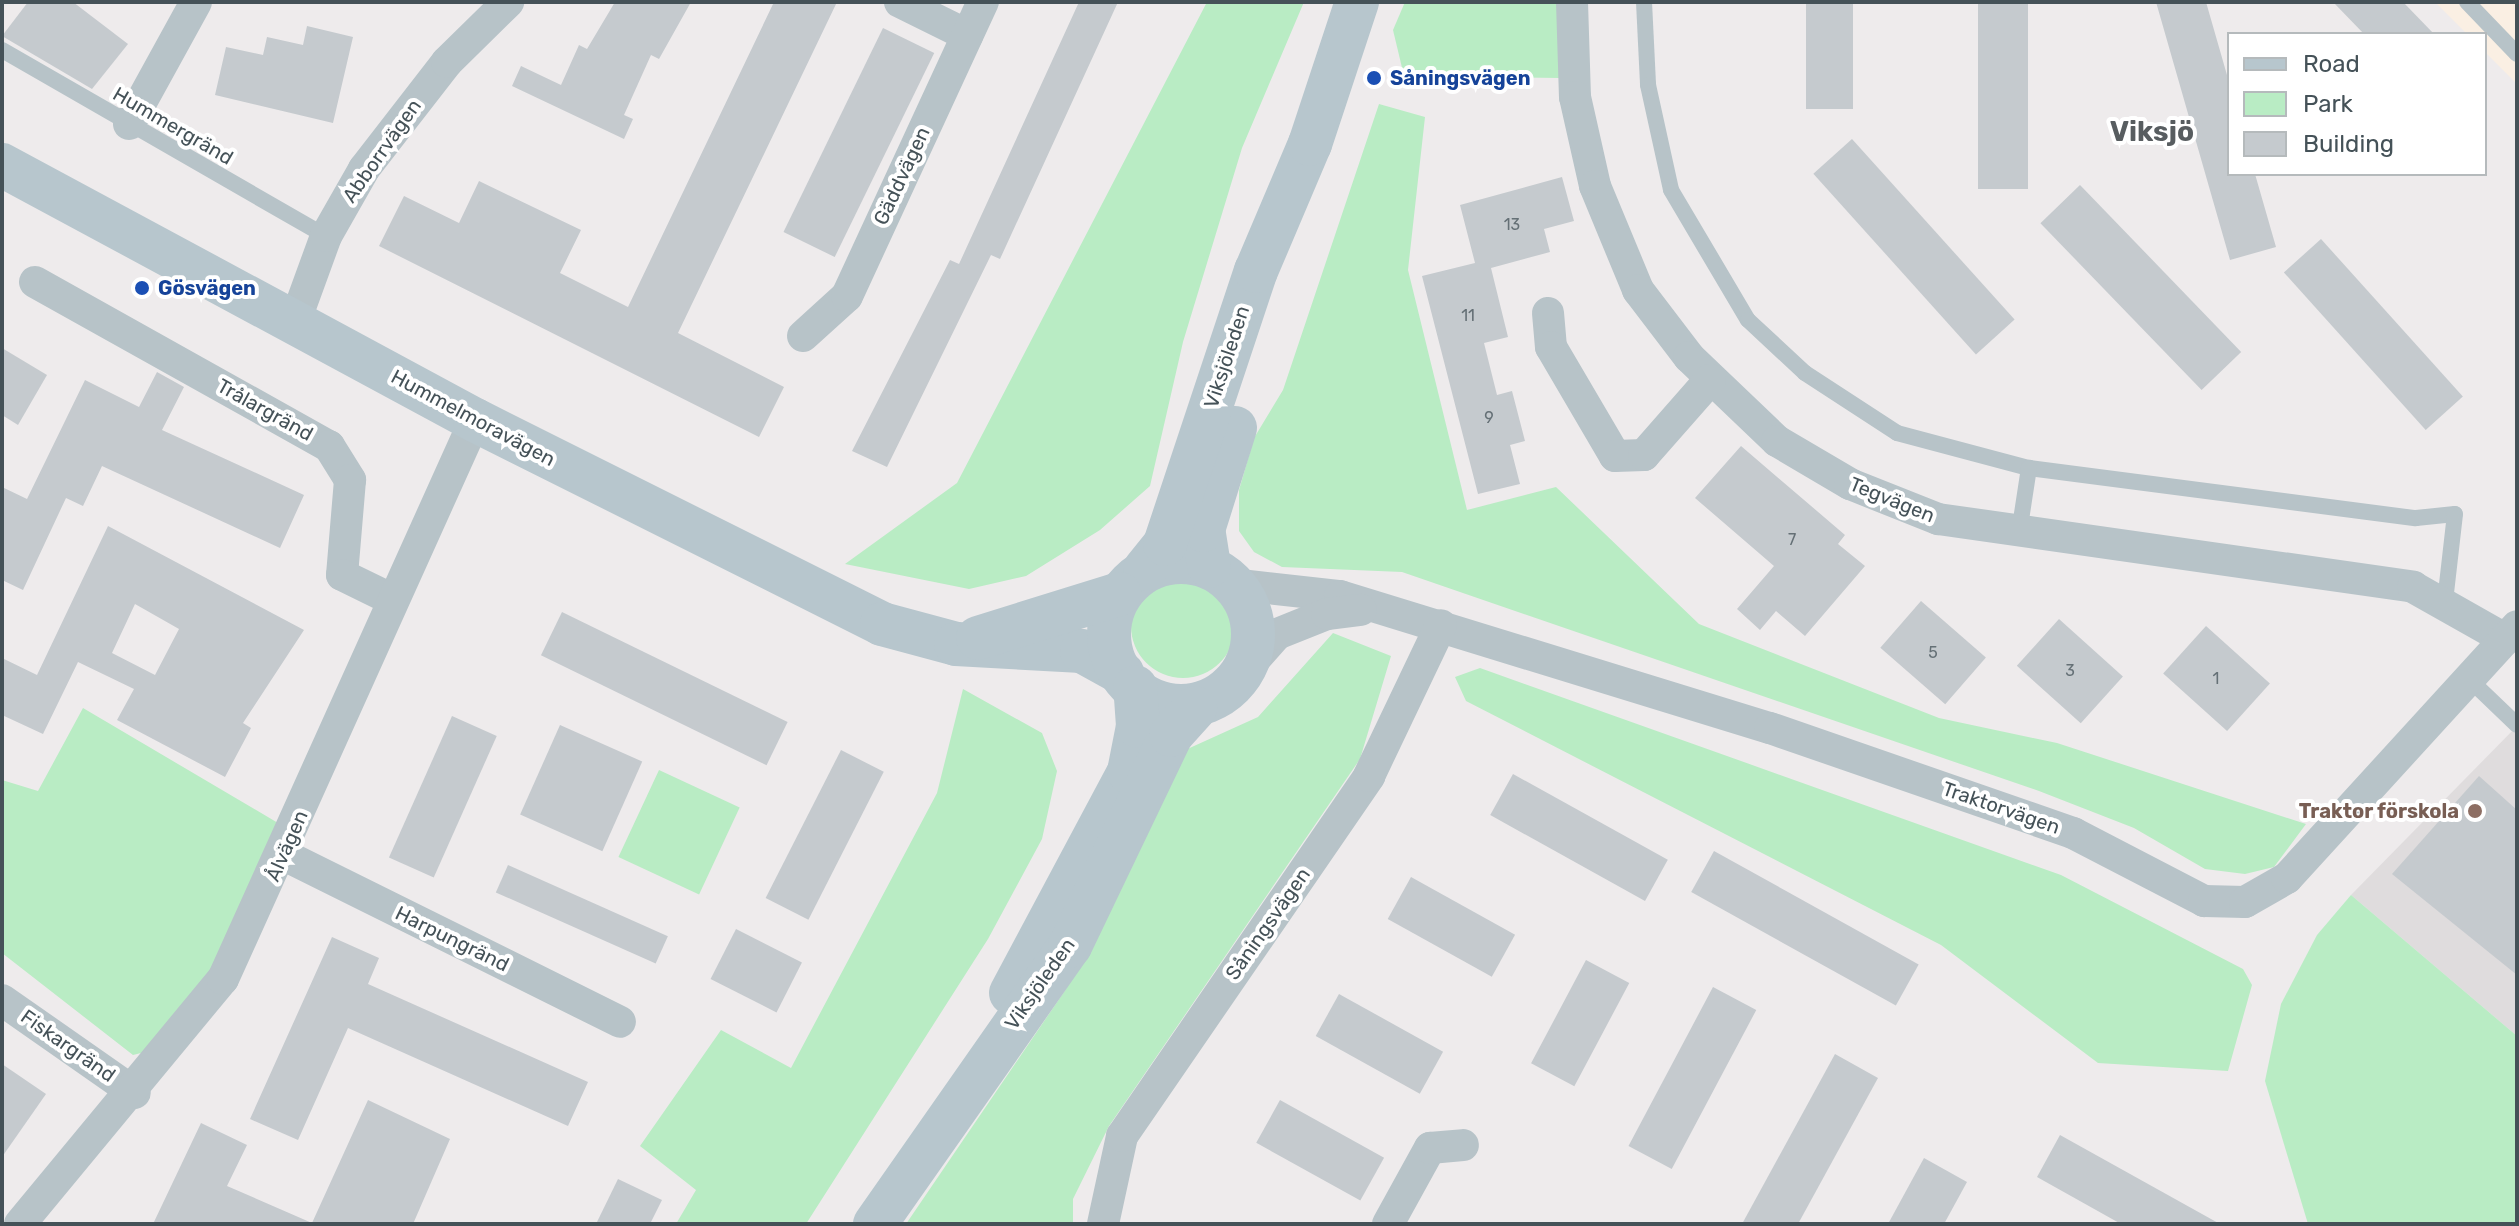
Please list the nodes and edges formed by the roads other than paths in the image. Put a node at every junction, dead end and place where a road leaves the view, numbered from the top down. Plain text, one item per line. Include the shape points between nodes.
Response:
1 (196, 2) edge
2 (508, 2) edge
3 (900, 2) edge
4 (983, 2) edge
5 (1357, 2) edge
6 (1572, 2) edge
7 (1644, 2) edge
8 (2467, 2) edge
9 (967, 35) junction
10 (2, 50) edge
11 (2517, 54) edge
12 (129, 124) junction
13 (1310, 144) junction
14 (2, 165) edge
15 (326, 236) junction
16 (35, 282) dead end
17 (1548, 313) dead end
18 (294, 324) junction
19 (803, 336) dead end
20 (1710, 380) junction
21 (475, 420) junction
22 (2029, 468) junction
23 (2019, 533) junction
24 (1220, 575) junction
25 (1132, 582) junction
26 (391, 599) junction
27 (2445, 602) junction
28 (1378, 608) junction
29 (1441, 625) junction
30 (2511, 632) edge
31 (956, 644) junction
32 (1245, 670) junction
33 (2469, 679) junction
34 (1128, 680) junction
35 (1195, 708) junction
36 (2517, 725) edge
37 (284, 855) junction
38 (2, 1000) edge
39 (620, 1022) dead end
40 (966, 1085) junction
41 (135, 1093) junction
42 (1463, 1145) dead end
43 (35, 1220) edge
44 (875, 1224) edge
45 (1103, 1224) edge
46 (1388, 1224) edge

1 - 12 street
2 - 15 street, Abborrvägen via 392,134
3 - 9 street
4 - 9 street, Gäddvägen
5 - 13 main road, Viksjöleden
6 - 20 street, Tegvägen via 1573,84 1595,186 1638,290
7 - 22 lane via 1648,85 1671,190 1748,320 1805,373 1897,433
8 - 11 lane
9 - 19 street, Gäddvägen via 847,296
10 - 12 lane, Hummergränd
12 - 15 lane, Hummergränd
13 - 24 main road, Viksjöleden via 1283,278 1203,530
13 - 25 main road, Viksjöleden via 1256,271 1165,544
14 - 18 main road, Hummelmoravägen
15 - 18 street, Abborrvägen
16 - 26 street, Trålargränd via 329,446 350,480 342,575
17 - 20 street via 1551,347 1615,456 1644,455
18 - 21 main road, Hummelmoravägen
20 - 23 street, Tegvägen via 1777,441 1850,484 1938,519
21 - 26 street, Ålvägen
21 - 31 main road, Hummelmoravägen via 882,624
22 - 23 lane
22 - 27 lane via 2416,518 2455,514
23 - 27 street, Tegvägen via 2413,587
24 - 25 main road via 1185,558
24 - 28 street, Traktorvägen
24 - 32 main road via 1247,604 1253,636
25 - 31 main road
25 - 34 main road via 1108,633
26 - 37 street, Ålvägen
27 - 30 street, Tegvägen
28 - 29 street, Traktorvägen
28 - 32 street, Traktorvägen via 1327,614 1277,634
29 - 33 street, Traktorvägen via 2073,833 2204,901 2245,902 2287,878
29 - 45 street, Såningsvägen via 1369,776 1122,1136
30 - 33 street, Traktorvägen
31 - 34 main road, Hummelmoravägen via 1082,651
32 - 35 main road via 1225,695
33 - 36 lane
34 - 35 main road via 1171,706
34 - 40 main road, Viksjöleden via 1138,726 1129,772
35 - 40 main road, Viksjöleden via 1171,735 1070,946
37 - 39 street, Harpungränd
37 - 41 street, Ålvägen via 223,979
38 - 41 street, Fiskargränd
40 - 44 main road, Viksjöleden
41 - 43 street, Ålvägen
42 - 46 street via 1430,1148

